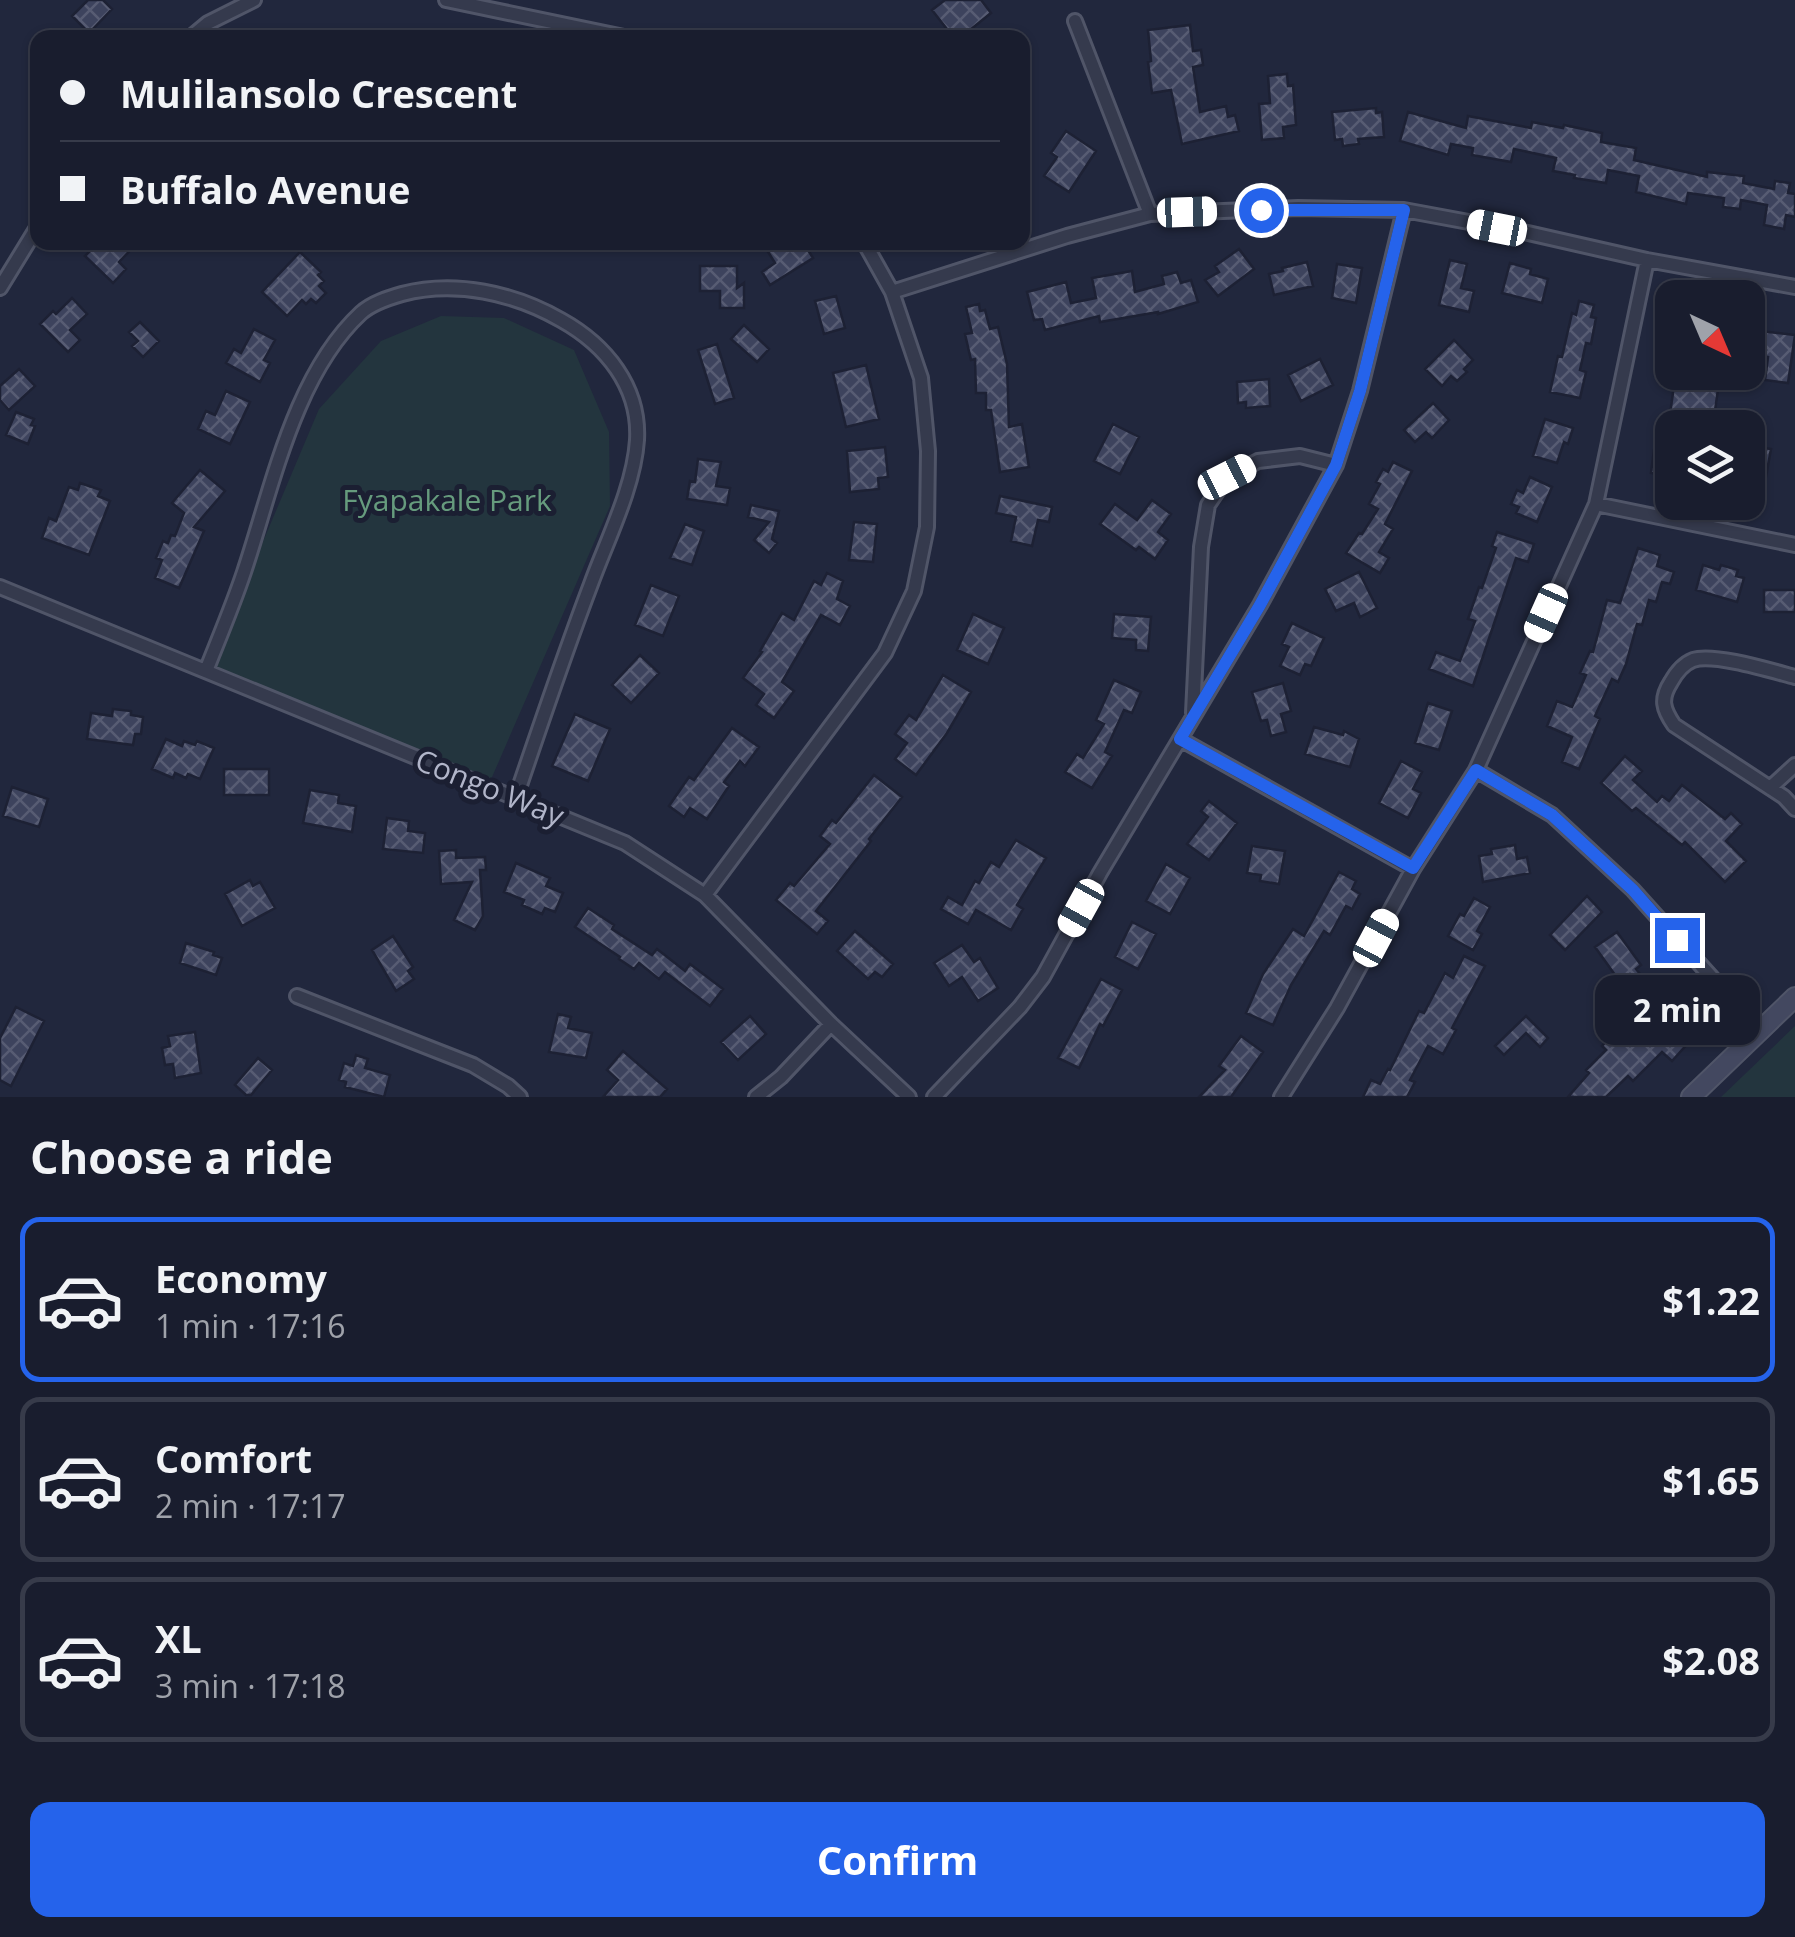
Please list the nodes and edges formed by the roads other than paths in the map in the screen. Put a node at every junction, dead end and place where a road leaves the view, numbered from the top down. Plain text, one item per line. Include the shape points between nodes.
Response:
1 (254, 0) edge
2 (446, 0) edge
3 (1075, 20) dead end
4 (200, 30) edge
5 (590, 30) edge
6 (1404, 210) junction
7 (1150, 214) junction
8 (30, 239) edge
9 (1030, 248) edge
10 (868, 250) edge
11 (1023, 250) edge
12 (1647, 260) junction
13 (1795, 287) edge
14 (0, 288) edge
15 (892, 292) junction
16 (1336, 465) junction
17 (1596, 504) junction
18 (1795, 545) edge
19 (0, 587) edge
20 (206, 670) junction
21 (1795, 677) edge
22 (1193, 716) junction
23 (1180, 739) junction
24 (1795, 765) edge
25 (1476, 770) junction
26 (1770, 788) junction
27 (516, 798) junction
28 (1795, 809) edge
29 (1413, 868) junction
30 (706, 895) junction
31 (297, 996) dead end
32 (1795, 996) edge
33 (831, 1024) junction
34 (1760, 1031) junction
35 (520, 1097) edge
36 (756, 1097) edge
37 (909, 1097) edge
38 (934, 1097) edge
39 (1281, 1097) edge
40 (1691, 1097) edge

1 - 4 street
2 - 5 street
3 - 7 street
6 - 7 street
6 - 12 street
6 - 16 street
7 - 9 street
8 - 14 street
10 - 15 street
11 - 15 street
12 - 13 street
12 - 17 street
15 - 30 street via 921,378 928,451 928,527 914,591 885,653
16 - 22 street
16 - 22 street via 1300,456 1258,461 1227,477 1208,505
17 - 18 street
17 - 25 street
19 - 20 street, Congo Way
20 - 27 street, Congo Way
20 - 27 street via 287,434 324,360 364,310 417,290 458,287 539,307 572,326 624,377 635,406 637,441 629,483
21 - 26 street via 1695,659 1681,668 1662,700 1674,725
22 - 23 street
23 - 29 street
23 - 38 street via 1032,994
24 - 26 street
25 - 29 street
25 - 34 street via 1552,815 1633,890
26 - 28 street
27 - 30 street, Congo Way via 625,843
29 - 39 street
30 - 33 street, Congo Way
31 - 35 street via 473,1065
32 - 34 main road
33 - 36 street
33 - 37 street, Congo Way
34 - 40 main road

